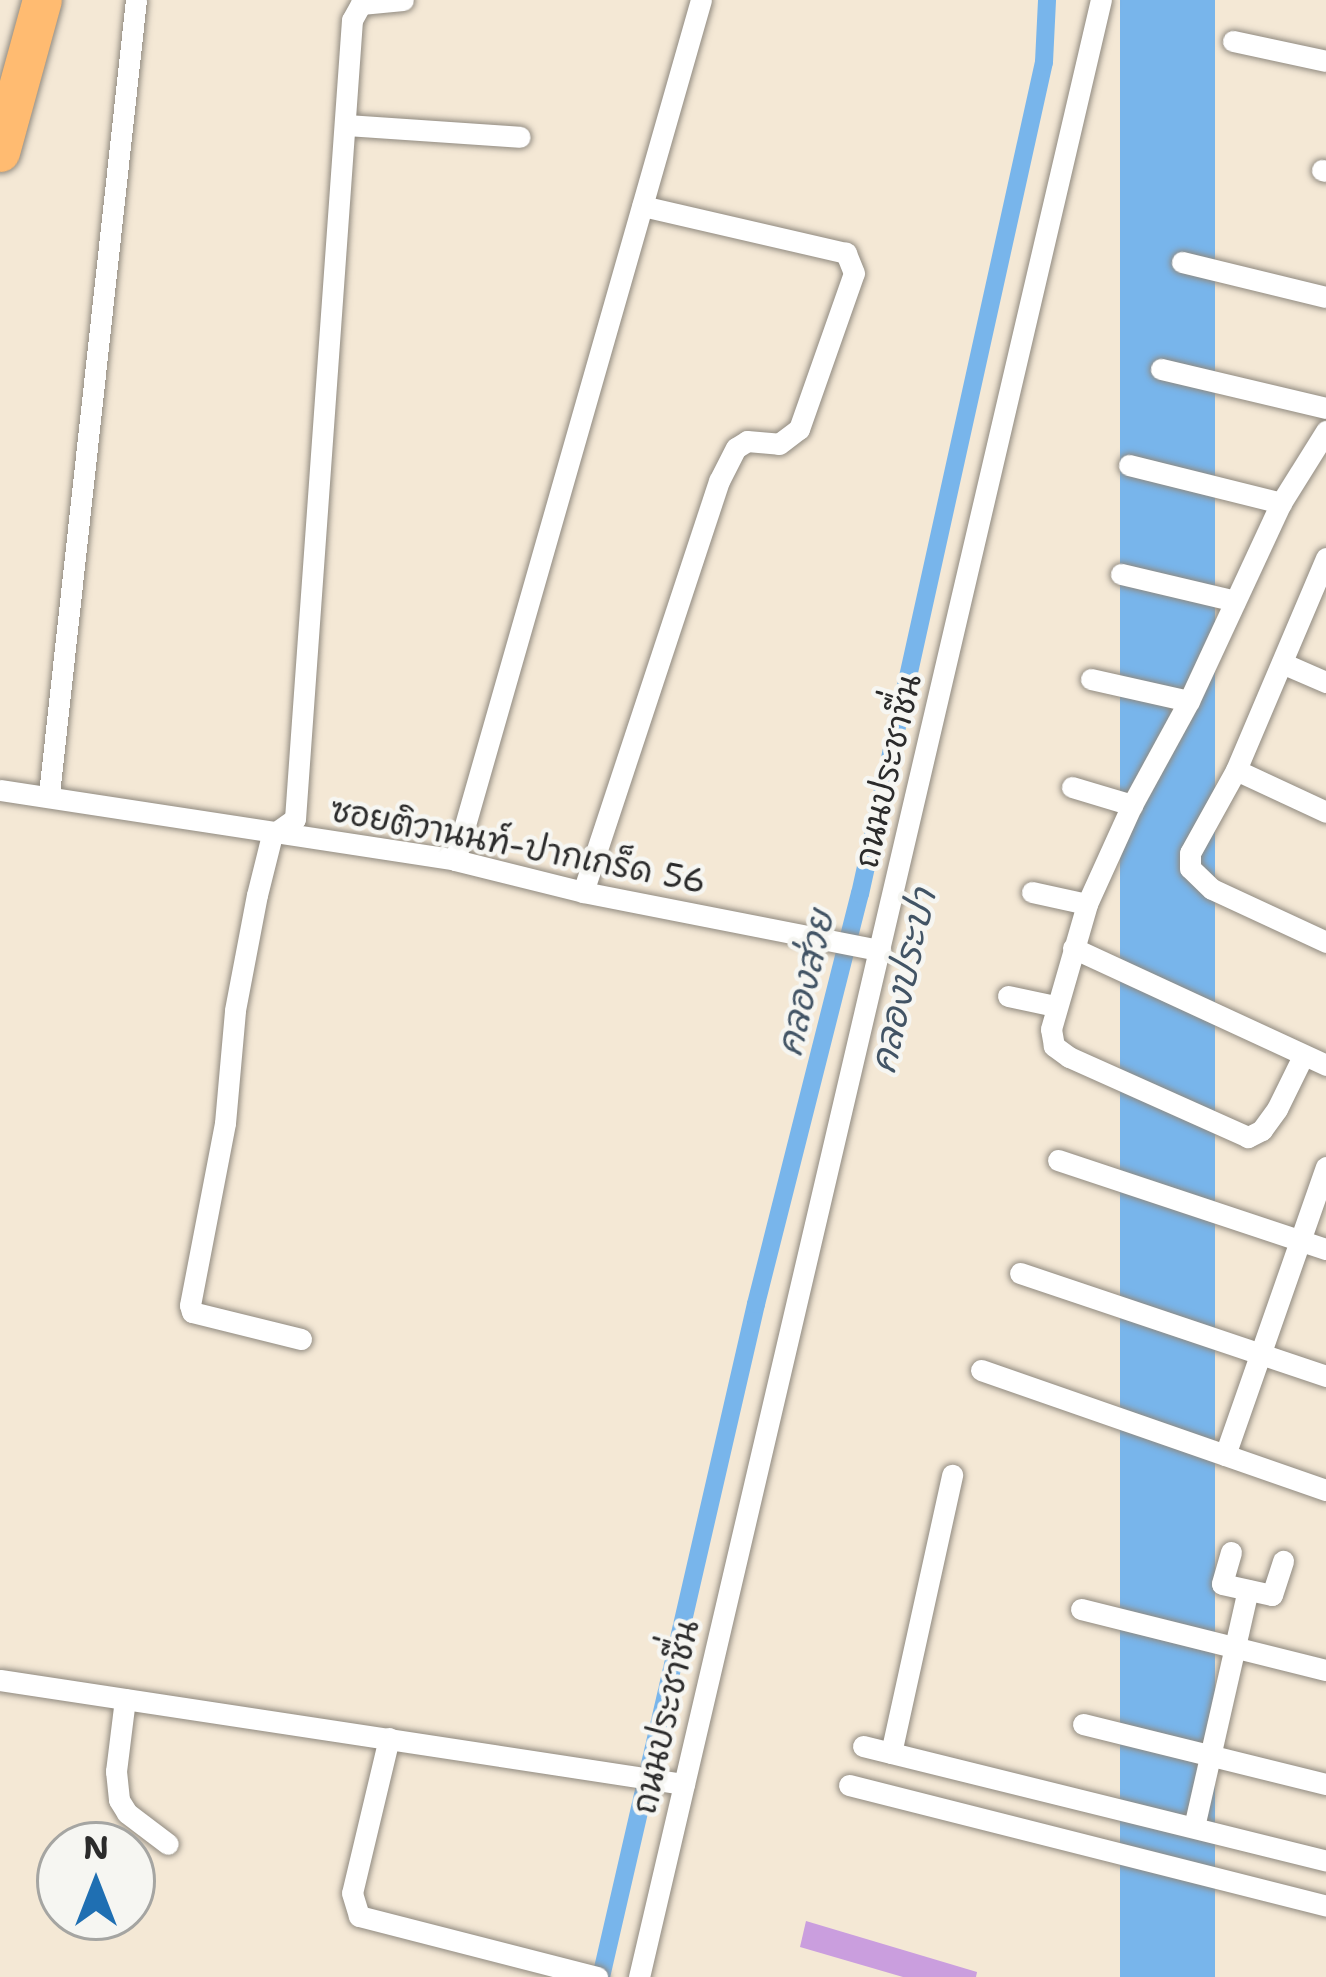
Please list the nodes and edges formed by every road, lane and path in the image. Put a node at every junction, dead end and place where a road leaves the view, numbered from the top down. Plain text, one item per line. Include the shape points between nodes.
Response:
1 (42, 0) edge
2 (136, 0) edge
3 (403, 0) edge
4 (701, 0) edge
5 (1101, 0) edge
6 (1233, 41) dead end
7 (1326, 61) edge
8 (346, 124) junction
9 (520, 137) dead end
10 (0, 152) edge
11 (642, 206) junction
12 (1182, 262) dead end
13 (1326, 297) edge
14 (1161, 369) dead end
15 (1326, 408) edge
16 (1326, 431) edge
17 (1129, 465) dead end
18 (1281, 502) junction
19 (1326, 558) edge
20 (1121, 574) dead end
21 (1235, 601) junction
22 (1282, 663) junction
23 (1091, 679) dead end
24 (1326, 682) edge
25 (1189, 701) junction
26 (1236, 770) junction
27 (1072, 787) dead end
28 (0, 790) edge
29 (49, 794) junction
30 (1132, 805) junction
31 (1326, 812) edge
32 (272, 835) junction
33 (454, 860) junction
34 (583, 892) junction
35 (1033, 892) dead end
36 (1088, 904) junction
37 (1326, 941) edge
38 (859, 947) junction
39 (1073, 948) junction
40 (1008, 996) dead end
41 (1055, 1006) junction
42 (1303, 1056) junction
43 (1326, 1065) edge
44 (1058, 1160) dead end
45 (1326, 1167) edge
46 (1301, 1240) junction
47 (1326, 1249) edge
48 (1019, 1274) dead end
49 (301, 1339) dead end
50 (1260, 1351) junction
51 (981, 1370) dead end
52 (1326, 1376) edge
53 (1225, 1454) junction
54 (952, 1475) dead end
55 (1326, 1490) edge
56 (1231, 1552) dead end
57 (1282, 1561) dead end
58 (1248, 1590) junction
59 (1082, 1609) dead end
60 (1235, 1646) junction
61 (1326, 1670) edge
62 (0, 1680) edge
63 (125, 1699) junction
64 (1083, 1724) dead end
65 (389, 1738) junction
66 (863, 1746) dead end
67 (891, 1753) junction
68 (1210, 1755) junction
69 (994, 1778) junction
70 (1017, 1783) junction
71 (684, 1784) junction
72 (1326, 1784) edge
73 (849, 1785) dead end
74 (995, 1822) junction
75 (1194, 1827) junction
76 (168, 1844) dead end
77 (1318, 1859) edge
78 (1299, 1900) junction
79 (1325, 1902) edge
80 (597, 1977) edge
81 (639, 1977) edge

1 - 10 highway
2 - 29 street
3 - 8 street via 354,10
4 - 11 street
5 - 38 street, ถนนประชาชื่น
6 - 7 street
8 - 9 street
8 - 32 street via 296,819
11 - 33 street
11 - 34 street via 824,246 846,254 854,273 799,429 779,444 736,448 718,481
12 - 13 street
14 - 15 street
16 - 18 street
17 - 18 street
18 - 21 street
19 - 22 street
20 - 21 street
21 - 25 street
22 - 24 street
22 - 26 street
23 - 25 street
25 - 30 street
26 - 31 street
26 - 37 street via 1190,868 1212,890
27 - 30 street
28 - 29 street, ซอยติวานนท์-ปากเกร็ด 56
29 - 32 street, ซอยติวานนท์-ปากเกร็ด 56
30 - 36 street
32 - 33 street, ซอยติวานนท์-ปากเกร็ด 56
32 - 49 street via 235,1010 225,1123 190,1305
33 - 34 street, ซอยติวานนท์-ปากเกร็ด 56
34 - 38 street, ซอยติวานนท์-ปากเกร็ด 56
35 - 36 street
36 - 39 street
38 - 71 street, ถนนประชาชื่น
39 - 41 street
39 - 42 street
40 - 41 street
41 - 42 street via 1054,1046 1069,1057 1248,1137 1270,1120
42 - 43 street
44 - 46 street
45 - 46 street
46 - 47 street
46 - 50 street
48 - 50 street
50 - 52 street
50 - 53 street
51 - 53 street
53 - 55 street
54 - 67 street
56 - 58 street via 1222,1584
57 - 58 street via 1272,1595
58 - 60 street
59 - 60 street
60 - 61 street
60 - 68 street
62 - 63 street
63 - 65 street
63 - 76 street via 119,1799
64 - 68 street
65 - 71 street
65 - 80 street via 352,1893 359,1916
66 - 67 street
67 - 69 street
68 - 72 street
68 - 75 street
69 - 70 street
69 - 74 street
70 - 74 street
70 - 75 street
71 - 81 street, ถนนประชาชื่น
73 - 74 street
74 - 78 street
75 - 77 street
77 - 78 street
78 - 79 street

